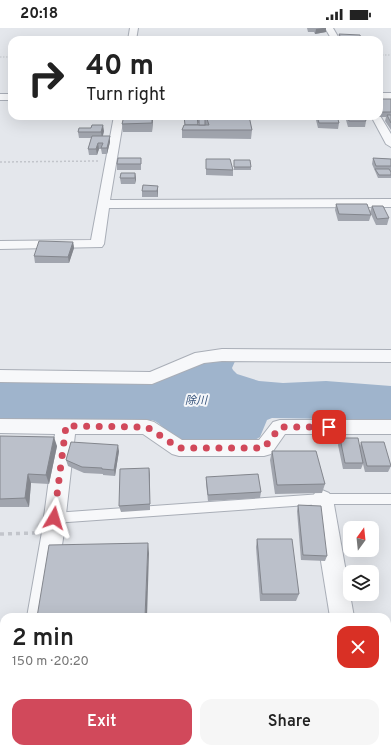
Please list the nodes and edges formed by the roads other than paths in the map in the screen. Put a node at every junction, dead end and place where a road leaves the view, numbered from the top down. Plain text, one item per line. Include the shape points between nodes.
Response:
1 (119, 120) edge
2 (378, 120) edge
3 (391, 144) edge
4 (391, 203) edge
5 (103, 204) junction
6 (0, 244) edge
7 (391, 356) edge
8 (0, 376) edge
9 (0, 426) edge
10 (66, 426) junction
11 (391, 427) edge
12 (322, 499) junction
13 (391, 499) edge
14 (54, 525) junction
15 (40, 613) edge
16 (341, 613) edge

1 - 5 street
2 - 3 street
4 - 5 street
5 - 6 street via 97,244
7 - 8 street via 222,355 201,357 152,378
9 - 10 street
10 - 11 street via 147,427 179,448 264,448 280,427
10 - 14 street
12 - 13 lane
12 - 14 lane
12 - 16 street
14 - 15 street

